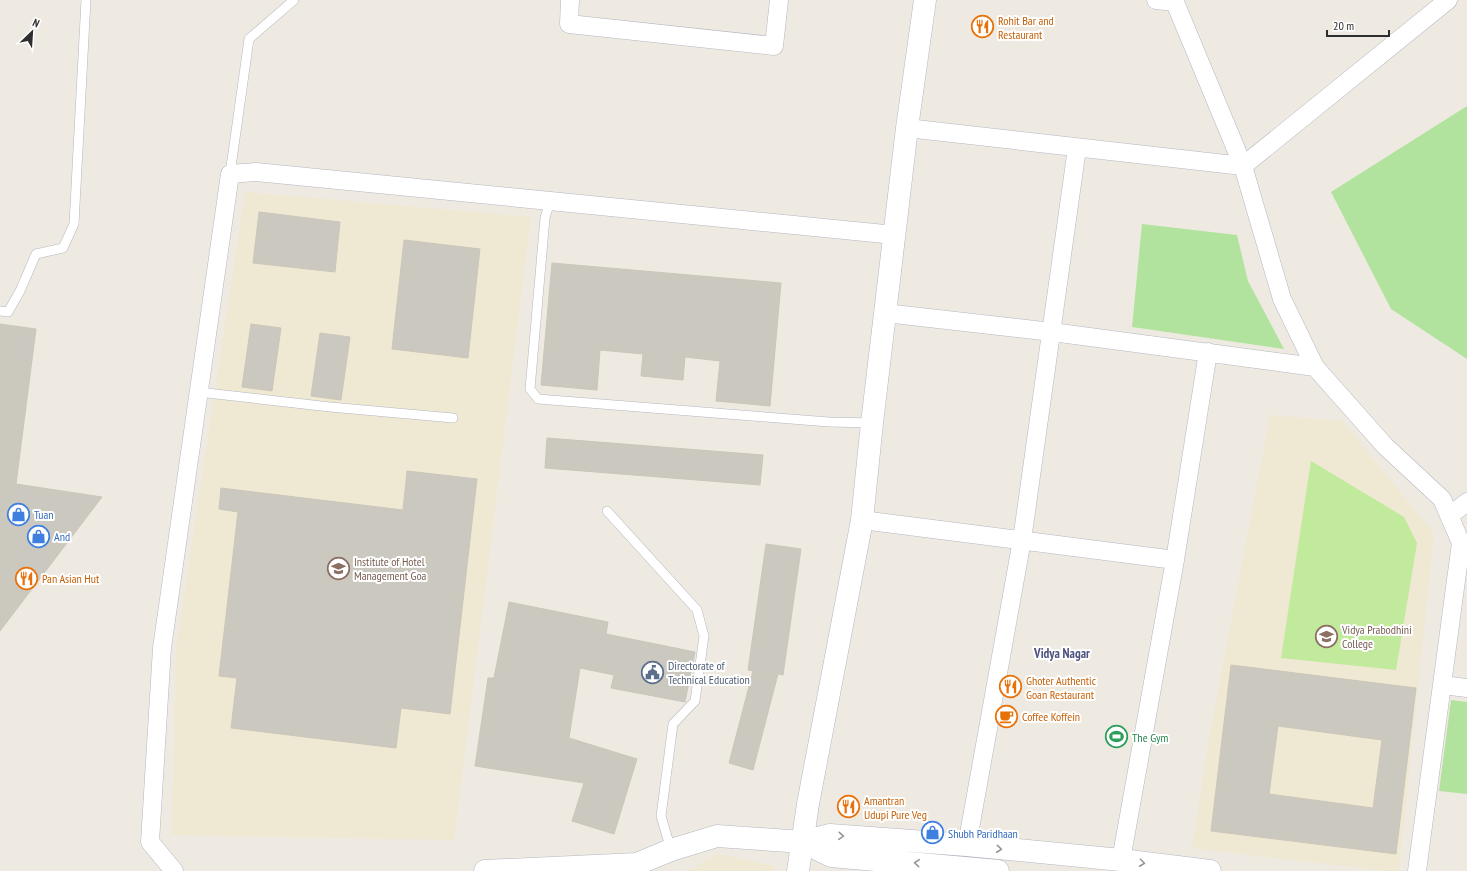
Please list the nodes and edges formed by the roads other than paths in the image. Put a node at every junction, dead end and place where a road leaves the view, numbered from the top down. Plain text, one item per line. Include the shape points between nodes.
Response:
1 (86, 0) edge
2 (294, 0) edge
3 (570, 0) edge
4 (779, 0) edge
5 (925, 0) edge
6 (1156, 0) edge
7 (1448, 0) edge
8 (1174, 1) edge
9 (907, 128) junction
10 (1077, 148) junction
11 (1243, 166) junction
12 (230, 174) junction
13 (550, 201) junction
14 (895, 235) junction
15 (0, 311) edge
16 (885, 313) junction
17 (1052, 332) junction
18 (1208, 352) junction
19 (1315, 367) junction
20 (198, 392) junction
21 (453, 418) dead end
22 (872, 423) junction
23 (1467, 502) edge
24 (607, 511) dead end
25 (1449, 516) junction
26 (862, 520) junction
27 (1022, 540) junction
28 (1175, 560) junction
29 (1443, 684) junction
30 (1467, 688) edge
31 (803, 842) junction
32 (967, 845) junction
33 (671, 850) junction
34 (1121, 860) junction
35 (946, 868) edge
36 (174, 871) edge
37 (485, 871) edge
38 (798, 871) edge
39 (998, 871) edge
40 (1210, 871) edge
41 (1417, 871) edge

1 - 15 lane via 74,224 63,248 36,254 8,312
2 - 12 lane via 249,39
3 - 4 street via 569,24 774,46
5 - 9 street
6 - 8 street
7 - 11 street
8 - 11 street
9 - 10 street
9 - 14 street
10 - 11 street
10 - 17 street
11 - 19 street via 1282,299
12 - 13 street via 256,172
12 - 20 street
13 - 14 street
13 - 22 lane via 545,218 530,389 538,398 829,422
14 - 16 street
16 - 17 street
16 - 22 street
17 - 18 street
17 - 27 street
18 - 19 street
18 - 28 street
19 - 25 street via 1385,446 1442,499
20 - 21 lane
20 - 36 street via 162,648 150,842
22 - 26 street
23 - 25 street
24 - 33 lane via 697,610 704,636 695,701 673,724 662,816
25 - 29 street via 1461,543
26 - 27 street
26 - 31 street
27 - 28 street
27 - 32 street
28 - 34 street
29 - 30 street
29 - 41 street
31 -> 32 street via 830,835
31 - 33 street via 717,836
35 -> 31 street via 831,856
31 - 38 street
32 -> 34 street
33 - 37 street via 637,864
34 -> 40 street
35 - 39 street

